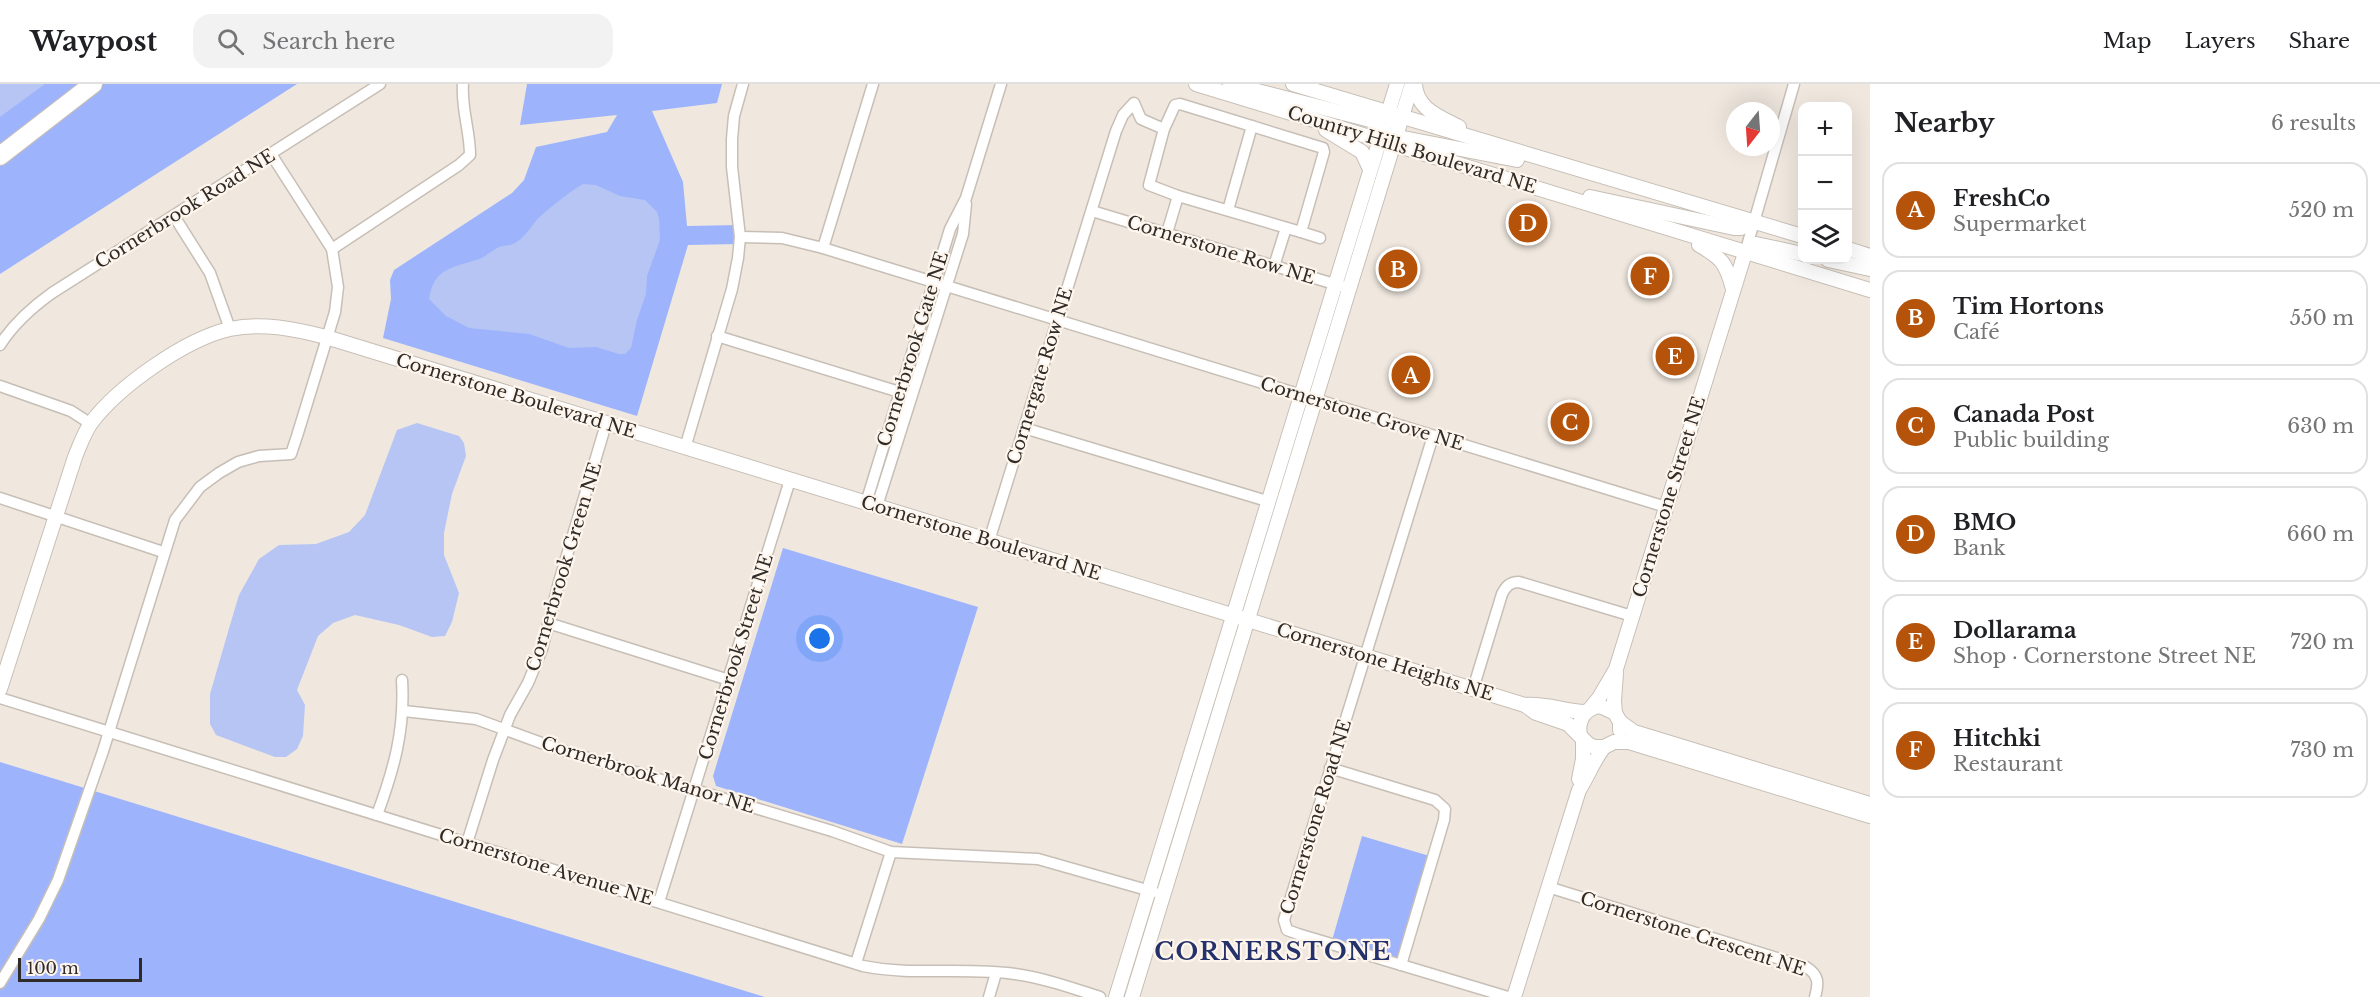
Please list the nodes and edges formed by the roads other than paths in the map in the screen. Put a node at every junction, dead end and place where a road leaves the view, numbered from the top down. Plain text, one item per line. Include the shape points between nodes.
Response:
1 (93, 84) edge
2 (380, 84) edge
3 (463, 84) edge
4 (743, 84) edge
5 (873, 84) edge
6 (1001, 84) edge
7 (1196, 84) edge
8 (1230, 84) edge
9 (1293, 84) edge
10 (1397, 84) edge
11 (1414, 84) edge
12 (1794, 84) edge
13 (1295, 114) junction
14 (1403, 116) junction
15 (1387, 117) junction
16 (1251, 126) junction
17 (1164, 129) junction
18 (1379, 140) junction
19 (1396, 140) junction
20 (1490, 143) junction
21 (271, 154) junction
22 (0, 156) edge
23 (1370, 169) junction
24 (1604, 177) junction
25 (1532, 187) junction
26 (1178, 196) junction
27 (1228, 210) junction
28 (1092, 211) junction
29 (174, 216) junction
30 (1753, 221) junction
31 (1656, 225) junction
32 (1286, 228) junction
33 (1300, 232) junction
34 (1167, 233) junction
35 (1798, 234) edge
36 (740, 237) junction
37 (1320, 238) dead end
38 (823, 248) junction
39 (332, 249) junction
40 (1852, 250) edge
41 (1745, 253) junction
42 (1798, 253) edge
43 (1870, 256) edge
44 (1847, 264) edge
45 (1274, 266) junction
46 (1870, 269) edge
47 (939, 284) junction
48 (1335, 284) junction
49 (1350, 289) junction
50 (1733, 290) junction
51 (1870, 290) edge
52 (1058, 321) junction
53 (230, 329) junction
54 (717, 336) junction
55 (326, 337) junction
56 (0, 345) edge
57 (0, 386) edge
58 (900, 392) junction
59 (1300, 395) junction
60 (912, 396) junction
61 (1315, 400) junction
62 (91, 424) junction
63 (606, 424) junction
64 (1024, 428) junction
65 (1433, 436) junction
66 (685, 448) junction
67 (790, 480) junction
68 (0, 498) edge
69 (1267, 501) junction
70 (871, 505) junction
71 (1666, 507) junction
72 (55, 516) junction
73 (989, 541) junction
74 (164, 552) junction
75 (1232, 615) junction
76 (1632, 616) junction
77 (1246, 620) junction
78 (548, 623) junction
79 (1365, 656) junction
80 (1617, 669) junction
81 (402, 680) dead end
82 (729, 680) junction
83 (0, 689) edge
84 (1473, 689) junction
85 (0, 698) edge
86 (1524, 705) junction
87 (404, 711) junction
88 (1587, 711) junction
89 (1618, 717) junction
90 (505, 729) junction
91 (109, 732) junction
92 (1582, 737) junction
93 (1609, 745) junction
94 (1330, 768) junction
95 (1579, 790) junction
96 (695, 791) junction
97 (1870, 804) edge
98 (377, 815) junction
99 (1870, 816) edge
100 (467, 843) junction
101 (891, 852) junction
102 (1548, 887) junction
103 (1148, 890) junction
104 (1163, 895) junction
105 (659, 902) junction
106 (856, 963) junction
107 (1401, 965) junction
108 (996, 973) junction
109 (0, 983) edge
110 (989, 997) edge
111 (1100, 997) edge
112 (1116, 997) edge
113 (1132, 997) edge
114 (1508, 997) edge
115 (1514, 997) edge
116 (1815, 997) edge

1 - 22 highway
2 - 21 street, Cornerbrook Road NE
3 - 39 street via 470,155
4 - 36 street via 732,139
5 - 38 street
6 - 47 street, Cornerbrook Gate NE via 966,198 950,229
7 - 13 street, Country Hills Boulevard NE
8 - 15 street
9 - 15 street, Country Hills Boulevard NE
10 - 15 street
11 - 14 street
11 - 20 street via 1419,100 1429,111
12 - 30 street, Cornerstone Street NE
13 - 18 street, Country Hills Boulevard NE
13 - 23 street via 1355,147
14 - 15 street, Country Hills Boulevard NE
14 - 19 street
14 - 20 street, Country Hills Boulevard NE
15 - 18 street
16 - 17 street via 1180,104 1175,105
16 - 27 street
16 - 33 street via 1323,148
17 - 26 street via 1149,184
17 - 28 street, Cornergate Row NE via 1141,119 1134,103 1116,131
18 - 19 street via 1385,135
18 - 23 street
19 - 24 street
19 - 25 street, Country Hills Boulevard NE
19 - 49 street
20 - 24 street, Country Hills Boulevard NE
21 - 29 street, Cornerbrook Road NE
21 - 39 street
23 - 48 street
24 - 30 street, Country Hills Boulevard NE
25 - 30 street via 1734,228
25 - 31 street, Country Hills Boulevard NE
26 - 27 street
26 - 34 street
27 - 32 street
28 - 34 street, Cornerstone Row NE
28 - 52 street, Cornergate Row NE
29 - 53 street via 210,273
29 - 56 street, Cornerbrook Road NE via 31,308
30 - 35 street, Country Hills Boulevard NE
30 - 41 street, Cornerstone Street NE
31 - 41 street, Country Hills Boulevard NE
31 - 50 street via 1720,257
32 - 33 street
32 - 45 street
33 - 37 street
34 - 45 street, Cornerstone Row NE
36 - 38 street, Cornerstone Grove NE via 782,238
36 - 54 street via 734,279
38 - 47 street, Cornerstone Grove NE
39 - 55 street via 338,287
40 - 43 street
41 - 42 street via 1750,245 1756,244
41 - 50 street, Cornerstone Street NE
41 - 51 street, Country Hills Boulevard NE
44 - 46 street
45 - 48 street, Cornerstone Row NE
47 - 52 street, Cornerstone Grove NE
47 - 58 street, Cornerbrook Gate NE
47 - 60 street, Cornerbrook Gate NE
48 - 49 street, Cornerstone Row NE
48 - 59 street
49 - 61 street
50 - 71 street, Cornerstone Street NE
52 - 59 street, Cornerstone Grove NE
52 - 64 street, Cornergate Row NE
53 - 55 street, Cornerstone Boulevard NE via 284,327
53 - 62 street, Cornerstone Boulevard NE via 159,363 111,401
54 - 58 street
54 - 66 street
55 - 63 street, Cornerstone Boulevard NE
55 - 74 street via 291,454 277,453 238,462 200,487 175,520
57 - 62 street via 71,411
58 - 60 street
58 - 70 street, Cornerbrook Gate NE
59 - 61 street, Cornerstone Grove NE
59 - 69 street
60 - 70 street, Cornerbrook Gate NE
61 - 65 street, Cornerstone Grove NE
61 - 77 street
62 - 72 street, Cornerstone Boulevard NE
63 - 66 street, Cornerstone Boulevard NE
63 - 78 street, Cornerbrook Green NE
64 - 69 street
64 - 73 street, Cornergate Row NE
65 - 71 street, Cornerstone Grove NE
65 - 79 street, Cornerstone Road NE
66 - 67 street, Cornerstone Boulevard NE
67 - 70 street, Cornerstone Boulevard NE
67 - 82 street, Cornerbrook Street NE
68 - 72 street
69 - 75 street
70 - 73 street, Cornerstone Boulevard NE
71 - 76 street, Cornerstone Street NE
72 - 74 street
72 - 83 street, Cornerstone Boulevard NE
73 - 75 street, Cornerstone Boulevard NE
74 - 91 street
75 - 77 street, Cornerstone Boulevard NE
75 - 103 street
76 - 80 street, Cornerstone Street NE
76 - 84 street via 1513,582 1502,594
77 - 79 street, Cornerstone Heights NE
77 - 104 street
78 - 82 street
78 - 90 street, Cornerbrook Green NE via 535,668
79 - 84 street, Cornerstone Heights NE
79 - 94 street, Cornerstone Road NE
80 - 88 street, Cornerstone Street NE
80 - 89 street, Cornerstone Street NE via 1614,701
81 - 87 street
82 - 96 street, Cornerbrook Street NE
84 - 86 street, Cornerstone Heights NE
85 - 91 street, Cornerstone Avenue NE
86 - 88 street, Cornerstone Heights NE
86 - 92 street, Cornerstone Heights NE via 1569,724
87 - 90 street, Cornerbrook Manor NE via 476,719
87 - 98 street via 392,773
88 - 89 street, Cornerstone Heights NE via 1605,706
88 - 92 street via 1580,722
89 - 93 street via 1620,730
89 - 97 street, Cornerstone Heights NE via 1634,732
90 - 96 street, Cornerbrook Manor NE
90 - 100 street, Cornerbrook Green NE
91 - 98 street, Cornerstone Avenue NE
91 - 109 street via 58,880
92 - 93 street, Cornerstone Heights NE via 1594,747
92 - 95 street
93 - 95 street via 1593,763
93 - 99 street, Cornerstone Heights NE via 1629,742
94 - 107 street via 1435,800 1445,810
94 - 107 street, Cornerstone Road NE via 1285,914 1285,925 1298,934
95 - 102 street
96 - 101 street, Cornerbrook Manor NE
96 - 105 street, Cornerbrook Street NE
98 - 100 street, Cornerstone Avenue NE
100 - 105 street, Cornerstone Avenue NE
101 - 103 street, Cornerbrook Manor NE via 1038,859
101 - 106 street
102 - 115 street
102 - 116 street, Cornerstone Crescent NE via 1806,967 1818,978
103 - 104 street, Cornerbrook Manor NE
103 - 112 street
104 - 113 street
105 - 106 street, Cornerstone Avenue NE
106 - 108 street, Cornerstone Avenue NE via 903,971
107 - 114 street, Cornerstone Road NE
108 - 110 street
108 - 111 street, Cornerstone Avenue NE via 1042,980

